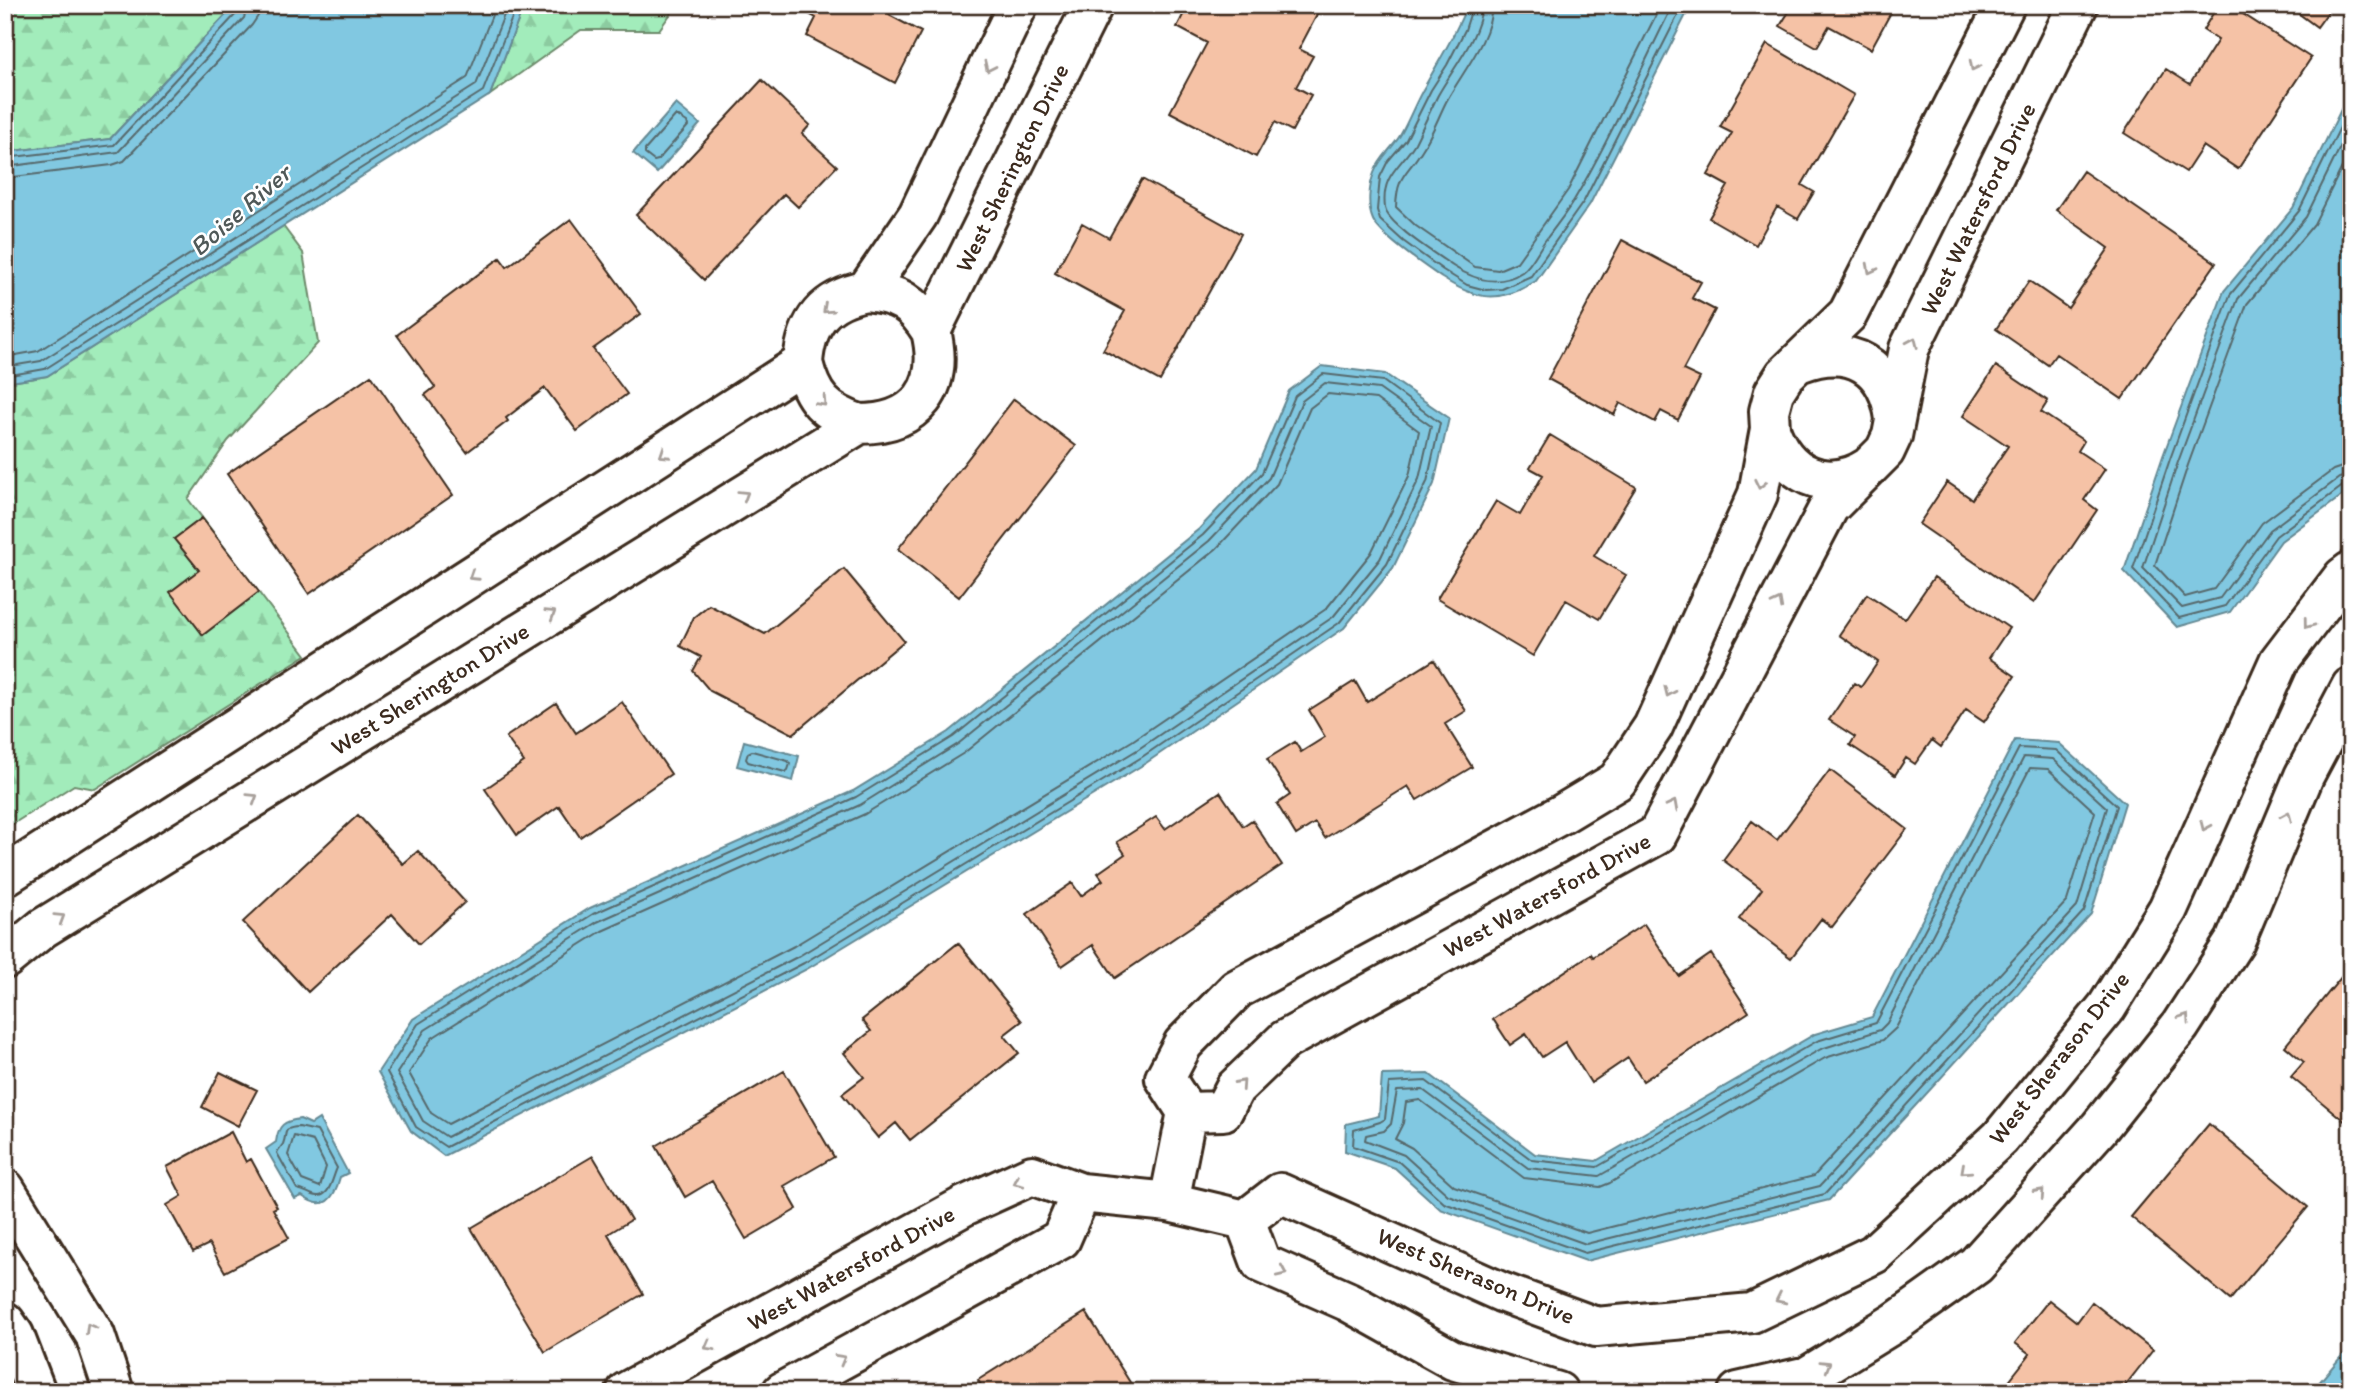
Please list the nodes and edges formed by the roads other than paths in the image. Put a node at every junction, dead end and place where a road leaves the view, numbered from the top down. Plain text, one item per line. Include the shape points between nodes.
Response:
1 (1018, 5) edge
2 (1093, 5) edge
3 (2005, 5) edge
4 (2078, 5) edge
5 (866, 292) junction
6 (931, 331) junction
7 (1801, 362) junction
8 (803, 363) junction
9 (1895, 419) junction
10 (859, 424) junction
11 (1770, 429) junction
12 (1873, 464) junction
13 (2351, 571) edge
14 (2351, 687) edge
15 (5, 876) edge
16 (5, 959) edge
17 (1187, 1112) junction
18 (5, 1189) edge
19 (1081, 1193) junction
20 (1169, 1202) junction
21 (1244, 1220) junction
22 (5, 1322) edge
23 (36, 1392) edge
24 (114, 1392) edge
25 (626, 1392) edge
26 (782, 1392) edge
27 (1558, 1392) edge
28 (1738, 1392) edge

1 -> 5 street via 918,215
2 - 6 street, West Sherington Drive
3 -> 7 street via 1848,314
9 -> 4 street, West Watersford Drive via 1909,349
5 - 6 street via 886,293 905,301
5 -> 8 street via 841,298 821,313 810,328
6 - 10 street, West Sherington Drive via 935,370 917,405 880,424
7 - 9 street via 1838,354 1857,359 1885,383
7 - 11 street via 1774,392
8 -> 10 street via 808,385 821,403
8 -> 15 street
9 - 12 street, West Watersford Drive via 1885,451
16 -> 10 street, West Sherington Drive via 55,920
11 - 12 street via 1787,462 1803,473 1839,480
11 -> 17 street via 1758,494 1653,727 1617,781 1237,989 1183,1044 1165,1078
17 -> 12 street, West Watersford Drive via 1223,1111 1235,1088 1285,1040 1657,835 1829,506
13 -> 21 street, West Sherason Drive via 2279,661 2168,909 2106,1007 2000,1138 1874,1254 1752,1313 1596,1326 1501,1292 1280,1193
28 -> 14 street via 1808,1376 1976,1265 2099,1128 2180,1026 2235,942 2304,776
17 - 20 street
24 -> 18 street via 95,1335
19 - 20 street, West Watersford Drive
19 -> 25 street, West Watersford Drive via 1032,1175 964,1206
26 -> 19 street via 1061,1239
20 - 21 street
21 -> 27 street via 1261,1263 1347,1301 1453,1360
22 - 23 street via 15,1335

